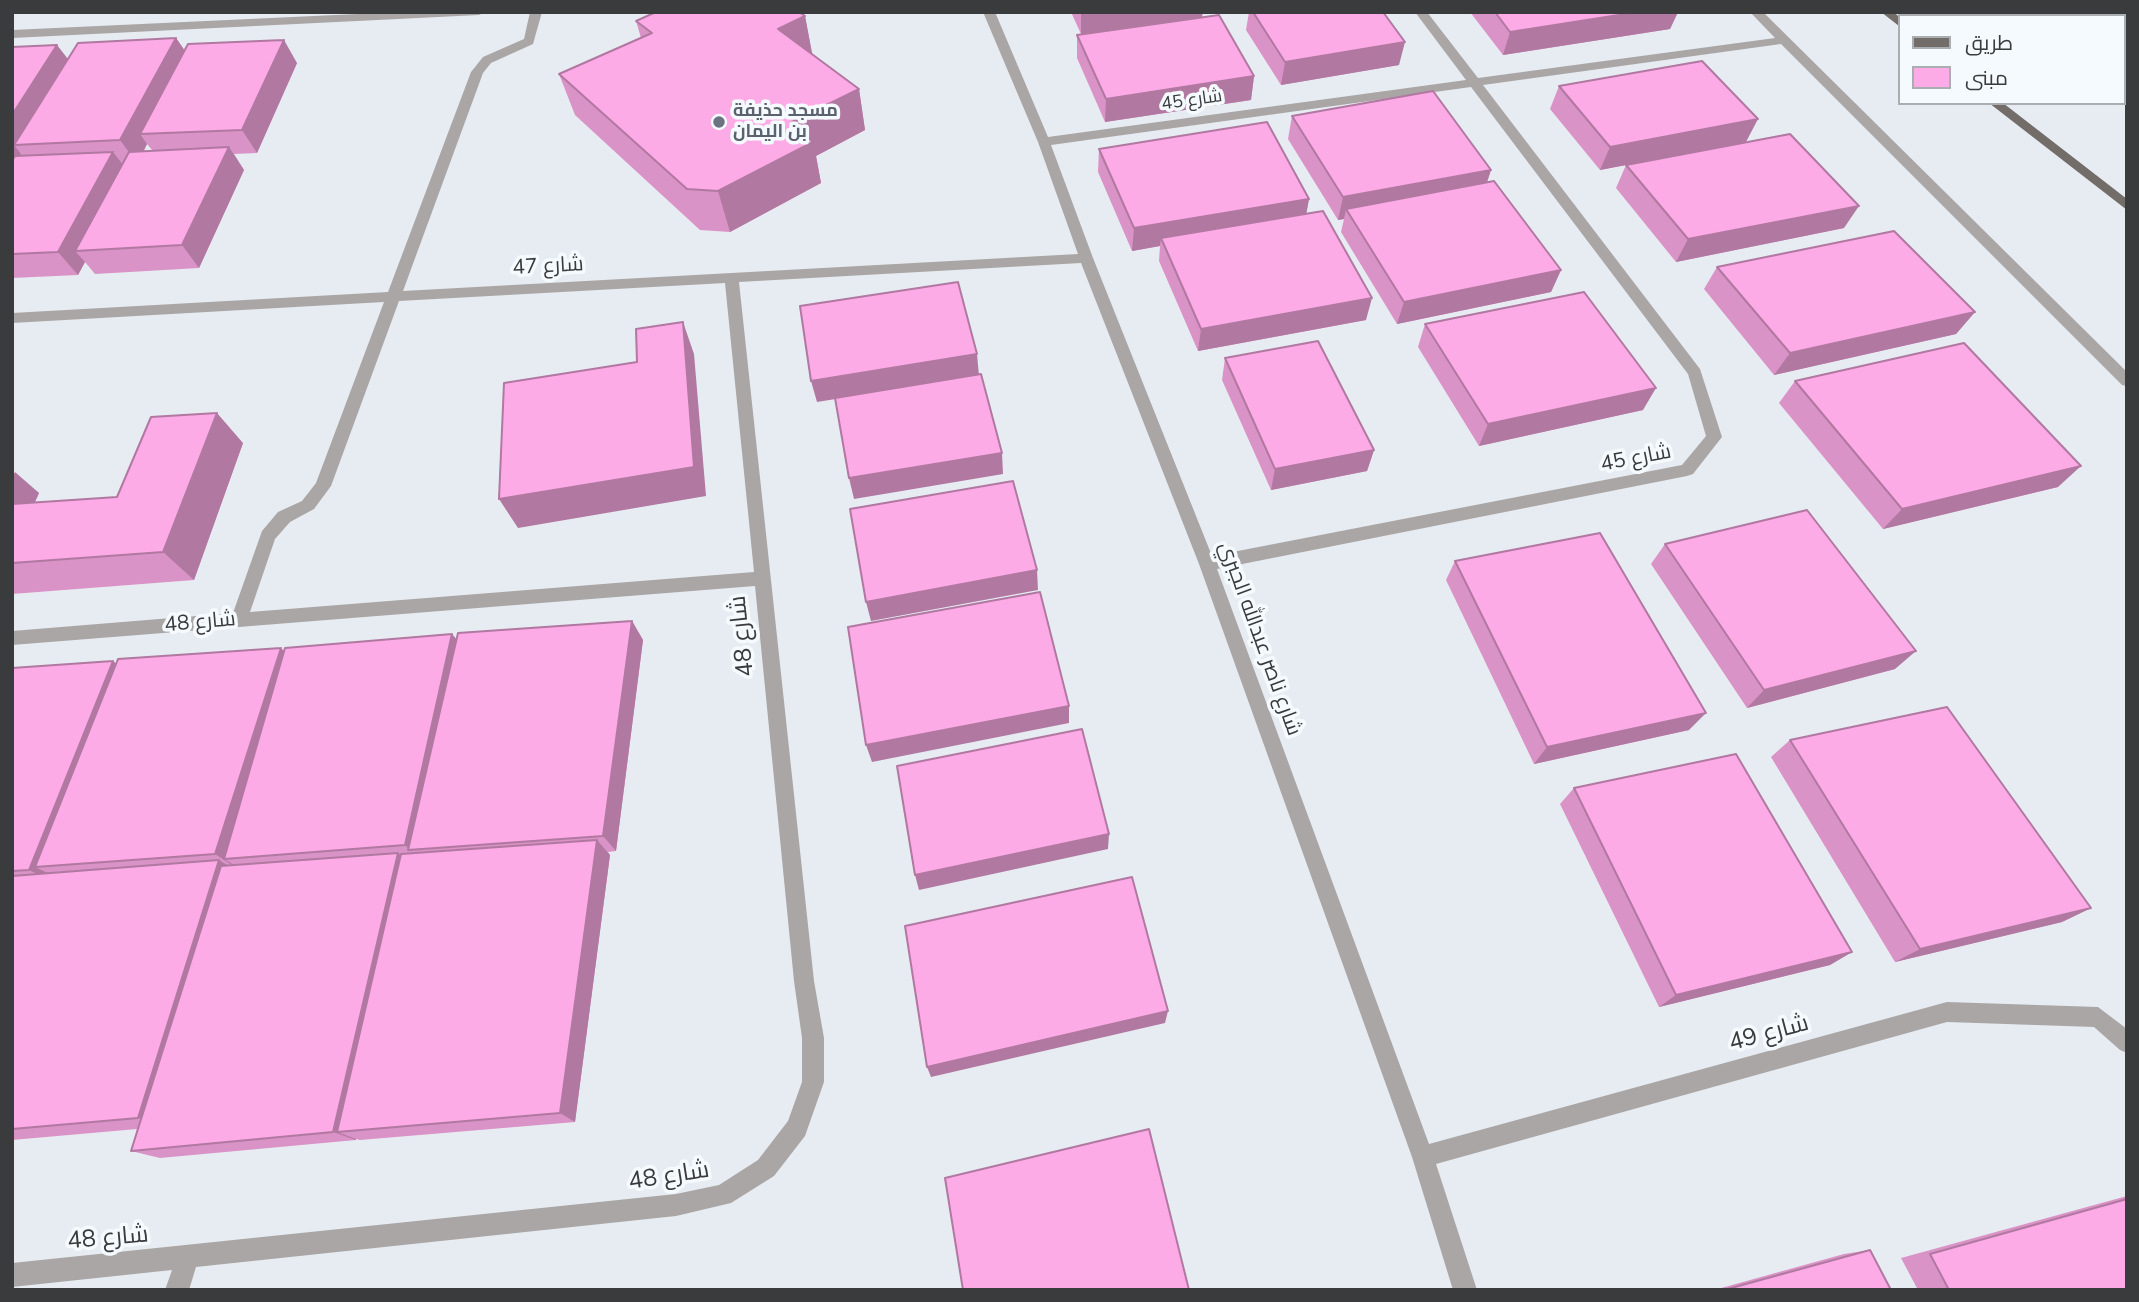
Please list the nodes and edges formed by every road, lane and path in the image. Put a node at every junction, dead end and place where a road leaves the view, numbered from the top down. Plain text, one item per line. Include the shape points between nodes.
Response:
1 (479, 12) edge
2 (536, 12) edge
3 (989, 12) edge
4 (1421, 12) edge
5 (1756, 12) edge
6 (12, 34) edge
7 (1784, 40) junction
8 (1471, 81) junction
9 (1998, 105) edge
10 (1044, 142) junction
11 (2103, 188) junction
12 (2127, 206) edge
13 (2127, 215) edge
14 (1086, 258) junction
15 (732, 278) junction
16 (393, 297) junction
17 (12, 318) edge
18 (2127, 381) edge
19 (1207, 564) junction
20 (764, 578) junction
21 (239, 620) junction
22 (12, 638) edge
23 (2127, 1043) edge
24 (1423, 1157) junction
25 (188, 1258) junction
26 (12, 1275) edge
27 (177, 1290) edge
28 (1465, 1290) edge

1 - 6 street
2 - 16 street via 529,41 487,60 477,72
3 - 10 street, شارع ناصر عبدالله الجبري
4 - 8 street, شارع 45
5 - 7 street
7 - 8 street, شارع 45
7 - 18 street
8 - 10 street, شارع 45
8 - 19 street, شارع 45 via 1695,373 1714,437 1686,470
9 - 11 main road
10 - 14 street, شارع ناصر عبدالله الجبري
11 - 12 main road
11 - 13 main road
14 - 15 street, شارع 47
14 - 19 street, شارع ناصر عبدالله الجبري
15 - 16 street, شارع 47
15 - 20 street, شارع 48
16 - 17 street, شارع 47
16 - 21 street via 323,486 268,536
19 - 24 street, شارع ناصر عبدالله الجبري
20 - 21 street, شارع 48
20 - 25 street, شارع 48 via 813,1038 813,1082 797,1128 766,1168 723,1195 676,1205
21 - 22 street, شارع 48
23 - 24 street, شارع 49 via 2098,1017 1947,1012
24 - 28 street, شارع ناصر عبدالله الجبري
25 - 26 street, شارع 48
25 - 27 street

